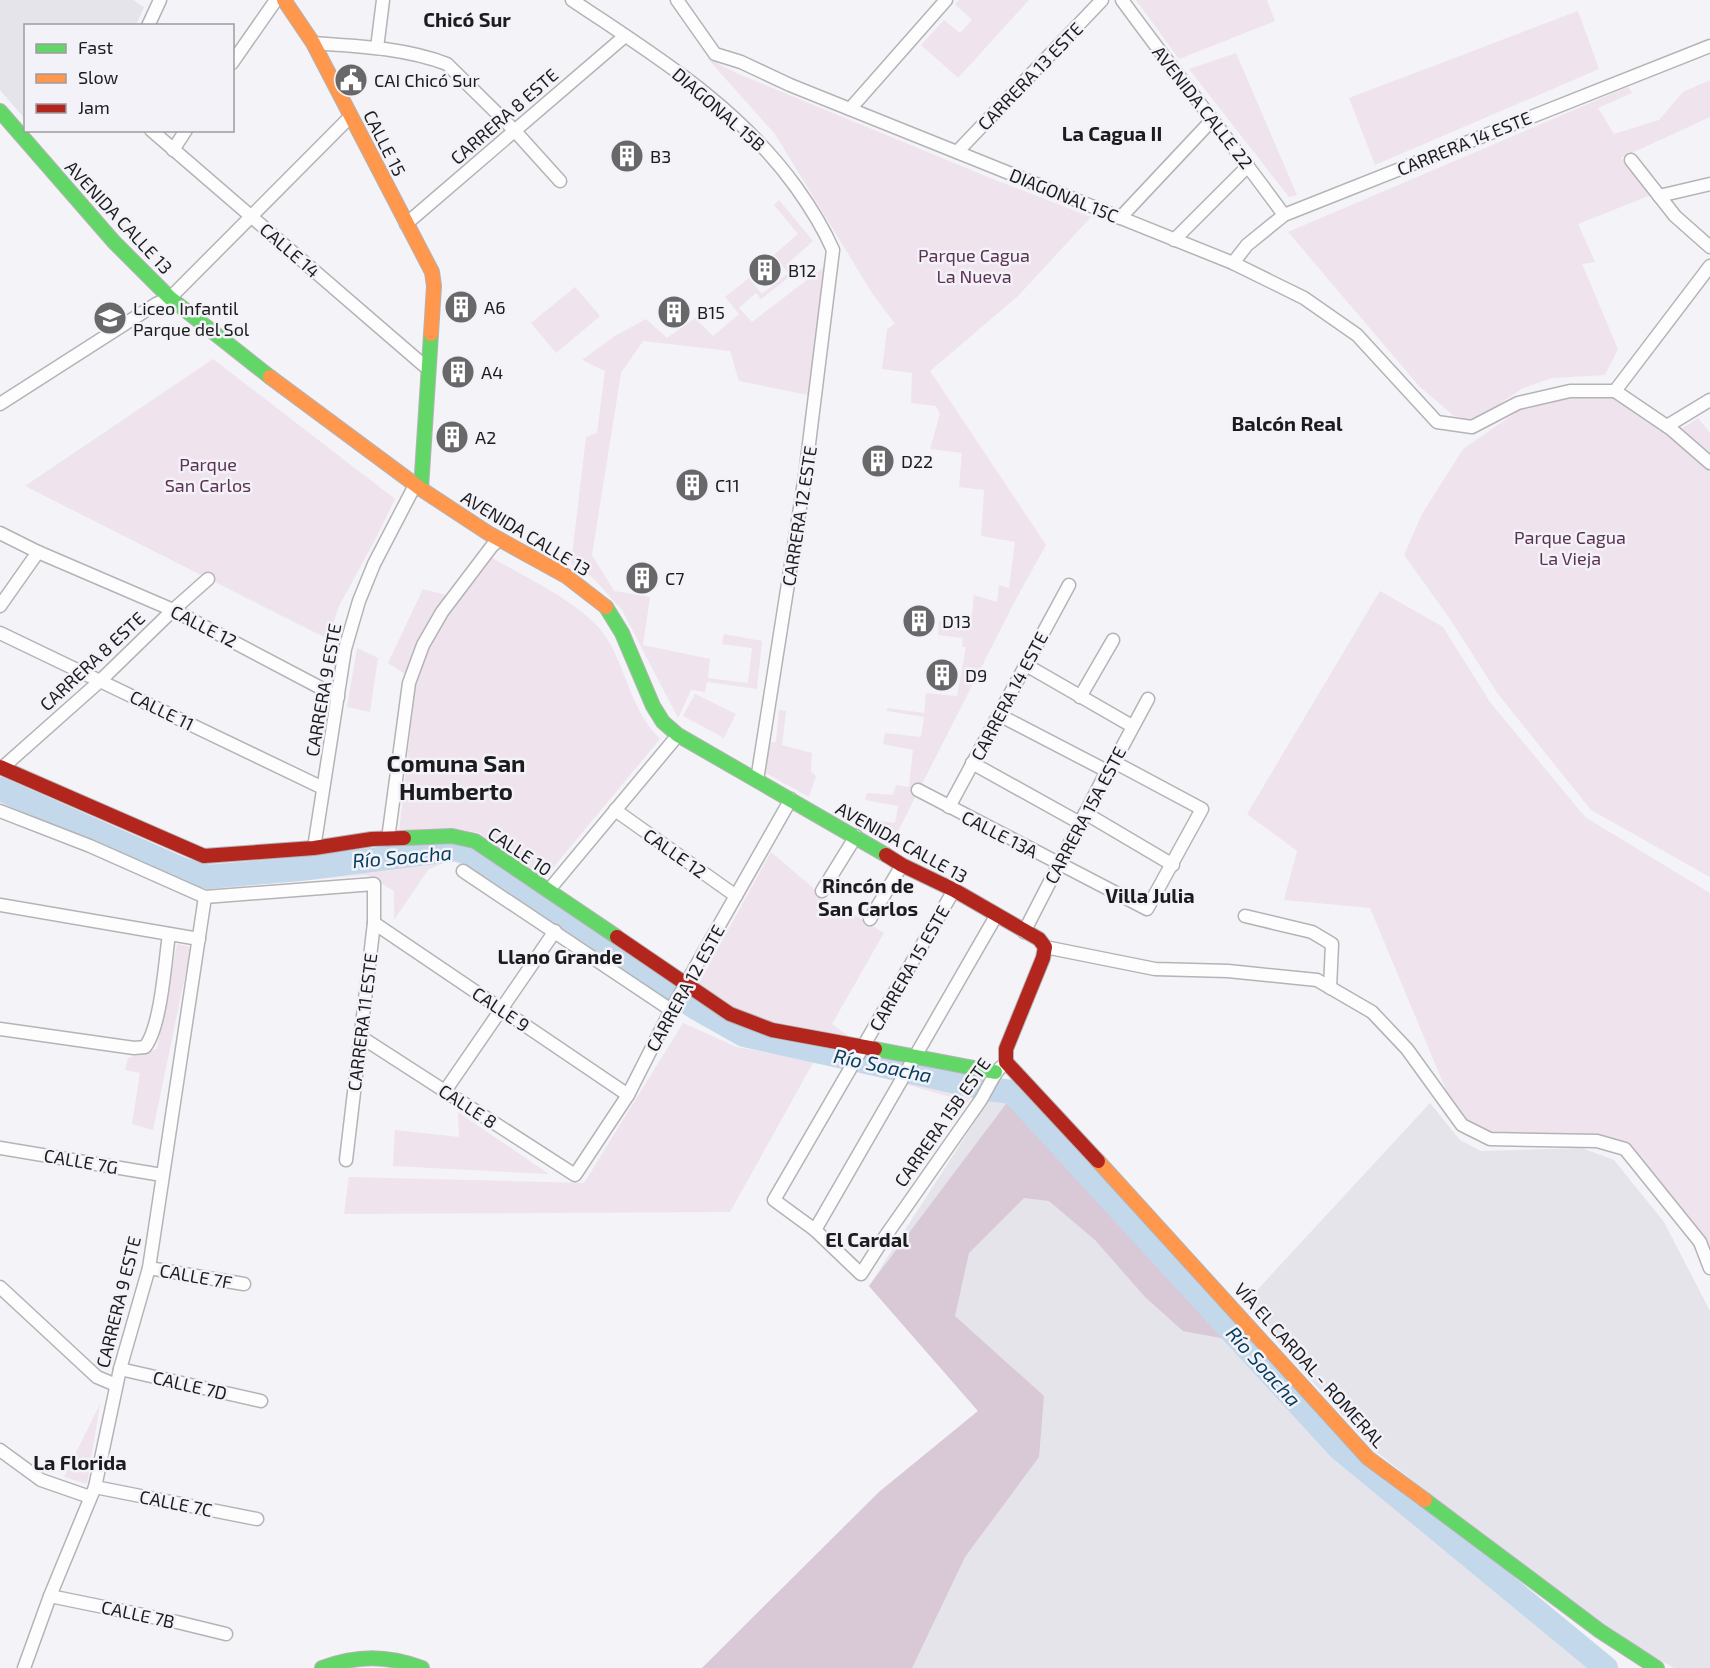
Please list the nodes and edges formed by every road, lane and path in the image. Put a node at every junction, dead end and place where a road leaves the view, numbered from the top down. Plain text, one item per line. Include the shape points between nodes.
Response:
1 (160, 0) edge
2 (276, 0) edge
3 (284, 0) edge
4 (383, 0) edge
5 (572, 0) edge
6 (677, 0) edge
7 (946, 0) edge
8 (1102, 0) edge
9 (1122, 0) edge
10 (149, 24) edge
11 (625, 36) junction
12 (313, 43) junction
13 (1710, 46) edge
14 (377, 48) junction
15 (234, 60) edge
16 (850, 109) junction
17 (0, 111) edge
18 (351, 116) junction
19 (1212, 120) junction
20 (514, 130) junction
21 (153, 132) edge
22 (185, 132) edge
23 (173, 150) junction
24 (957, 152) junction
25 (1631, 160) dead end
26 (1248, 166) junction
27 (560, 181) dead end
28 (1710, 184) edge
29 (1659, 195) junction
30 (1284, 215) junction
31 (251, 217) junction
32 (1120, 218) junction
33 (406, 224) junction
34 (1174, 240) junction
35 (1710, 246) edge
36 (833, 250) joint
37 (1233, 263) junction
38 (1710, 266) edge
39 (170, 298) junction
40 (428, 369) junction
41 (1615, 391) junction
42 (1710, 400) edge
43 (0, 404) edge
44 (1667, 426) junction
45 (1710, 463) edge
46 (421, 489) junction
47 (0, 533) edge
48 (500, 539) junction
49 (38, 552) junction
50 (208, 579) dead end
51 (1069, 585) dead end
52 (0, 606) edge
53 (173, 609) junction
54 (0, 633) edge
55 (1113, 640) dead end
56 (1026, 665) junction
57 (100, 681) junction
58 (338, 697) junction
59 (1080, 697) junction
60 (1148, 699) dead end
61 (999, 714) junction
62 (1132, 726) junction
63 (678, 735) junction
64 (972, 764) junction
65 (1110, 767) junction
66 (0, 768) edge
67 (757, 780) junction
68 (323, 788) junction
69 (918, 790) dead end
70 (791, 799) junction
71 (949, 807) junction
72 (615, 810) junction
73 (0, 811) edge
74 (1082, 818) junction
75 (856, 836) junction
76 (388, 839) junction
77 (314, 848) junction
78 (1059, 864) junction
79 (902, 865) junction
80 (1173, 865) junction
81 (463, 871) dead end
82 (954, 890) junction
83 (548, 891) junction
84 (822, 891) dead end
85 (736, 896) junction
86 (205, 897) junction
87 (0, 905) edge
88 (996, 916) junction
89 (1245, 916) dead end
90 (870, 919) dead end
91 (374, 923) junction
92 (555, 932) junction
93 (1023, 932) junction
94 (169, 934) junction
95 (199, 939) junction
96 (1045, 947) junction
97 (684, 987) junction
98 (1330, 988) junction
99 (673, 1007) junction
100 (501, 1010) junction
101 (0, 1029) edge
102 (361, 1037) junction
103 (861, 1051) junction
104 (911, 1061) junction
105 (998, 1072) junction
106 (445, 1091) junction
107 (628, 1095) junction
108 (0, 1148) edge
109 (346, 1160) dead end
110 (162, 1175) junction
111 (575, 1175) joint
112 (814, 1230) junction
113 (1705, 1241) edge
114 (149, 1268) junction
115 (1710, 1268) edge
116 (244, 1284) dead end
117 (0, 1287) edge
118 (120, 1369) junction
119 (116, 1385) junction
120 (261, 1401) dead end
121 (0, 1450) edge
122 (92, 1492) junction
123 (257, 1519) dead end
124 (50, 1596) junction
125 (226, 1634) dead end
126 (24, 1668) edge
127 (322, 1668) edge
128 (422, 1668) edge
129 (1656, 1668) edge

1 - 10 street
2 - 15 street
3 - 12 main road, CALLE 15
4 - 14 street
5 - 11 street, DIAGONAL 15B
6 - 16 street, DIAGONAL 15C via 715,54
7 - 16 street
8 - 24 street, CARRERA 13 ESTE
9 - 19 street, AVENIDA CALLE 22
11 - 20 street, CARRERA 8 ESTE
11 - 36 street, DIAGONAL 15B via 684,75 768,150 819,220
12 - 14 street
12 - 18 main road, CALLE 15
13 - 30 street, CARRERA 14 ESTE
14 - 20 street via 447,64
16 - 24 street, DIAGONAL 15C
17 - 39 main road, AVENIDA CALLE 13 via 114,242
18 - 31 street
18 - 33 main road, CALLE 15
19 - 26 street, AVENIDA CALLE 22
19 - 32 street
20 - 27 street
20 - 33 street, CARRERA 8 ESTE
21 - 23 street, CALLE 14
22 - 23 street
23 - 31 street, CALLE 14
24 - 32 street, DIAGONAL 15C
25 - 29 street
26 - 30 street, AVENIDA CALLE 22
26 - 34 street
28 - 29 street
29 - 35 street via 1675,216
30 - 37 street, CARRERA 14 ESTE via 1247,245
31 - 39 street
31 - 40 street, CALLE 14
32 - 34 street, DIAGONAL 15C
33 - 40 main road, CALLE 15 via 432,272
34 - 37 street, DIAGONAL 15C
36 - 67 street, CARRERA 12 ESTE via 805,476
37 - 41 street, DIAGONAL 15C via 1304,298 1357,335 1437,422 1472,427 1518,403 1570,391
38 - 41 street
39 - 43 street
39 - 46 main road, AVENIDA CALLE 13
40 - 46 main road
41 - 44 street
42 - 44 street
44 - 45 street
46 - 48 main road, AVENIDA CALLE 13
46 - 58 street, CARRERA 9 ESTE via 413,489 359,601 345,650
47 - 49 street, CALLE 12
48 - 63 main road, AVENIDA CALLE 13 via 566,576 608,608 653,706
48 - 76 street via 442,612 423,645 410,683
49 - 52 street
49 - 53 street, CALLE 12
50 - 53 street, CARRERA 8 ESTE
51 - 56 street, CARRERA 14 ESTE
53 - 57 street, CARRERA 8 ESTE
53 - 58 street, CALLE 12
54 - 57 street, CALLE 11
55 - 59 street
56 - 59 street
56 - 61 street, CARRERA 14 ESTE
57 - 66 street, CARRERA 8 ESTE
57 - 68 street, CALLE 11
58 - 68 street, CARRERA 9 ESTE
59 - 62 street
60 - 62 street, CARRERA 15A ESTE
61 - 64 street, CARRERA 14 ESTE
61 - 65 street
62 - 65 street, CARRERA 15A ESTE
63 - 67 main road, AVENIDA CALLE 13
63 - 72 street
64 - 71 street, CARRERA 14 ESTE
64 - 74 street
65 - 74 street, CARRERA 15A ESTE
65 - 80 street via 1202,809
66 - 77 main road, CALLE 10 via 204,856
67 - 70 main road, AVENIDA CALLE 13
68 - 77 street, CARRERA 9 ESTE
69 - 71 street, CALLE 13A
70 - 75 main road, AVENIDA CALLE 13
70 - 85 street, CARRERA 12 ESTE
71 - 78 street, CALLE 13A
72 - 83 street
72 - 85 street, CALLE 12
73 - 86 street
74 - 78 street, CARRERA 15A ESTE
74 - 80 street
75 - 79 main road, AVENIDA CALLE 13
75 - 84 street
76 - 77 main road, CALLE 10
76 - 83 main road, CALLE 10 via 452,836 475,841
78 - 80 street, CALLE 13A via 1147,909
78 - 93 street, CARRERA 15A ESTE
79 - 82 main road, AVENIDA CALLE 13
79 - 90 street
81 - 92 street
82 - 88 main road, AVENIDA CALLE 13
82 - 103 street, CARRERA 15 ESTE
83 - 97 main road, CALLE 10
85 - 97 street, CARRERA 12 ESTE
86 - 91 street, CARRERA 11 ESTE via 374,884
86 - 95 street, CARRERA 9 ESTE
87 - 94 street
88 - 93 main road, AVENIDA CALLE 13
88 - 104 street
89 - 98 street via 1312,932 1332,944
91 - 100 street, CALLE 9
91 - 102 street, CARRERA 11 ESTE
92 - 99 street
92 - 100 street
93 - 96 main road, AVENIDA CALLE 13 via 1039,939
94 - 95 street
94 - 101 street via 152,1040 145,1047
95 - 110 street, CARRERA 9 ESTE
96 - 98 street via 1155,969 1317,980
96 - 105 main road, CARRERA 15B ESTE
97 - 99 street, CARRERA 12 ESTE
97 - 103 main road, CALLE 10 via 730,1014 772,1030
98 - 113 street via 1372,1012 1407,1049 1462,1125 1490,1139 1597,1141 1625,1149
99 - 107 street, CARRERA 12 ESTE
100 - 106 street
100 - 107 street, CALLE 9
102 - 106 street, CALLE 8
102 - 109 street, CARRERA 11 ESTE
103 - 104 main road, CALLE 10
103 - 112 street, CARRERA 15 ESTE via 774,1200
104 - 105 main road, CALLE 10
104 - 112 street
105 - 112 street, CARRERA 15B ESTE via 861,1274
105 - 129 main road, VÍA EL CARDAL - ROMERAL via 1235,1310 1368,1458 1600,1631
106 - 111 street, CALLE 8
107 - 111 street, CARRERA 12 ESTE
108 - 110 street, CALLE 7G
110 - 114 street, CARRERA 9 ESTE
113 - 115 street
114 - 116 street, CALLE 7F
114 - 118 street, CARRERA 9 ESTE
117 - 119 street via 97,1377
118 - 119 street, CARRERA 9 ESTE
118 - 120 street, CALLE 7D
119 - 122 street, CARRERA 9 ESTE
121 - 122 street, CALLE 7C via 41,1480
122 - 123 street, CALLE 7C
122 - 124 street, CARRERA 9 ESTE
124 - 125 street, CALLE 7B
124 - 126 street, CARRERA 9 ESTE
127 - 128 main road via 360,1656 404,1660

